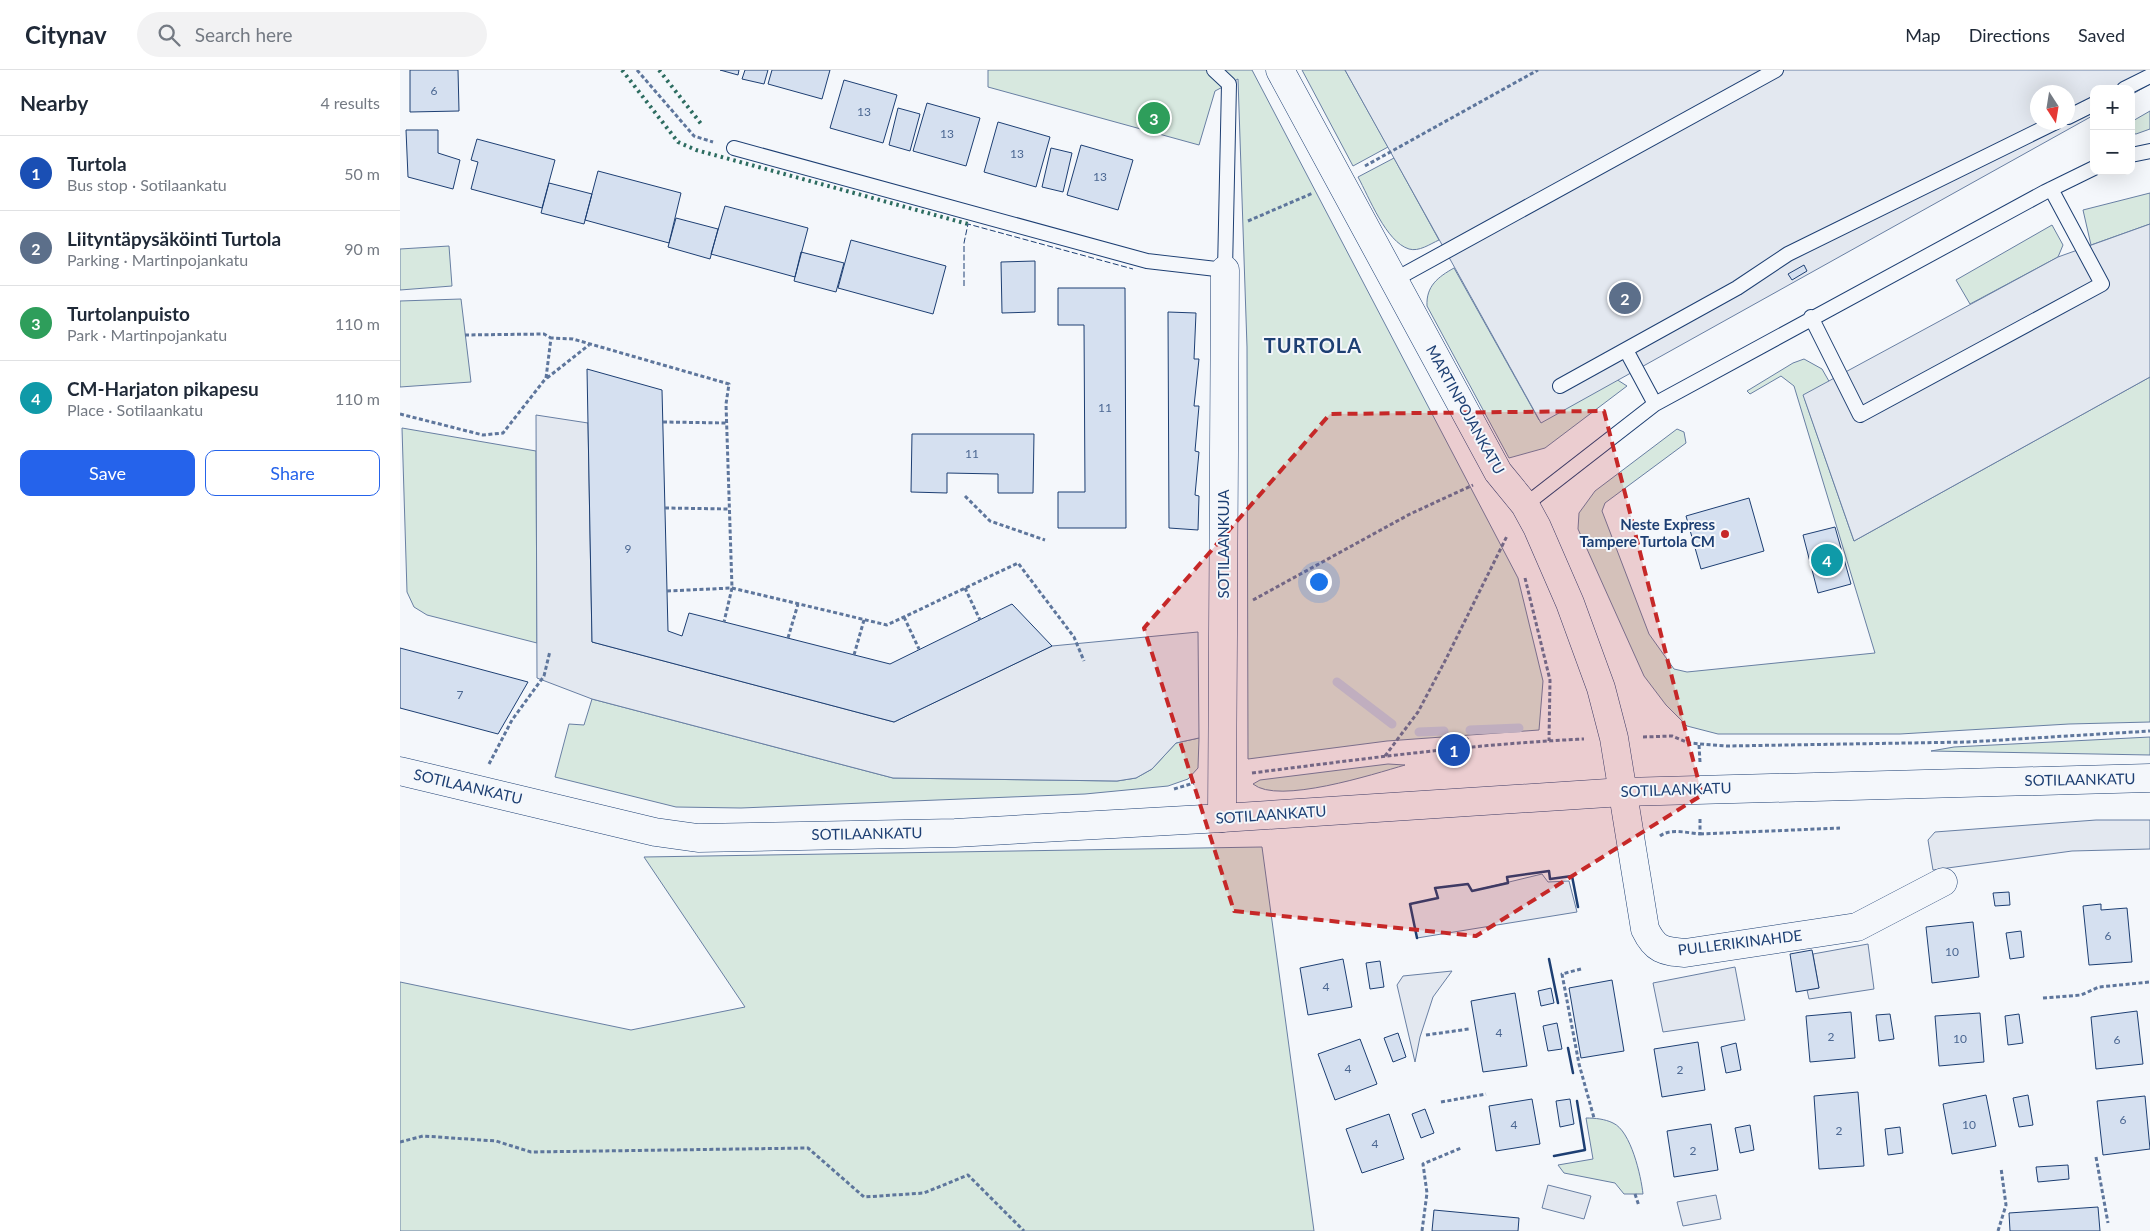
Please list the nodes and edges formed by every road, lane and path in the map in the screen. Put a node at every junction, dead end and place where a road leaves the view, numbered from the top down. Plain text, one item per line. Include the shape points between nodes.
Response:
1 (637, 70) edge
2 (1214, 70) edge
3 (1280, 70) edge
4 (1538, 70) edge
5 (1776, 70) edge
6 (2150, 76) edge
7 (2132, 85) edge
8 (2090, 106) edge
9 (2075, 114) edge
10 (2040, 130) edge
11 (734, 148) joint
12 (2150, 151) edge
13 (2135, 154) edge
14 (1358, 170) dead end
15 (2090, 170) edge
16 (2051, 189) junction
17 (1314, 193) dead end
18 (1226, 230) junction
19 (1225, 270) junction
20 (1394, 280) junction
21 (1812, 317) junction
22 (465, 336) dead end
23 (551, 338) junction
24 (590, 345) junction
25 (1626, 350) junction
26 (546, 378) junction
27 (1560, 386) dead end
28 (1655, 404) junction
29 (400, 414) edge
30 (663, 422) dead end
31 (727, 423) junction
32 (1480, 482) dead end
33 (964, 496) dead end
34 (1525, 505) junction
35 (665, 508) dead end
36 (729, 509) junction
37 (1503, 528) dead end
38 (1507, 536) junction
39 (1045, 540) dead end
40 (1510, 544) dead end
41 (1525, 576) dead end
42 (732, 588) junction
43 (965, 588) junction
44 (667, 591) dead end
45 (1224, 601) junction
46 (798, 604) junction
47 (904, 617) junction
48 (864, 620) junction
49 (980, 620) dead end
50 (724, 622) dead end
51 (788, 638) dead end
52 (919, 649) dead end
53 (550, 651) dead end
54 (854, 655) dead end
55 (1084, 661) dead end
56 (2150, 731) edge
57 (1614, 738) junction
58 (1549, 741) junction
59 (1699, 745) junction
60 (1385, 756) junction
61 (497, 768) dead end
62 (400, 771) edge
63 (1222, 777) junction
64 (2150, 778) edge
65 (1700, 789) junction
66 (1172, 790) dead end
67 (1623, 792) junction
68 (1222, 818) junction
69 (1840, 828) dead end
70 (1700, 834) junction
71 (1654, 842) dead end
72 (1943, 882) dead end
73 (1581, 969) dead end
74 (2150, 982) edge
75 (2043, 998) dead end
76 (1469, 1029) dead end
77 (1426, 1035) dead end
78 (1486, 1094) dead end
79 (1441, 1102) dead end
80 (1594, 1118) dead end
81 (400, 1142) edge
82 (1461, 1148) dead end
83 (2096, 1157) dead end
84 (2001, 1168) dead end
85 (1635, 1194) dead end
86 (1639, 1206) dead end
87 (2108, 1222) dead end
88 (1024, 1231) edge
89 (1422, 1231) edge
90 (1998, 1231) edge

1 - 11 path via 694,136
2 - 18 lane via 1229,84
3 - 20 street, MARTINPOJANKATU
4 - 14 path
5 - 20 lane
6 - 7 lane
8 - 9 lane
10 - 25 lane via 1788,254 1737,288
11 - 19 lane via 1147,261
12 - 13 lane
15 - 16 lane
16 - 21 lane
16 - 21 lane via 2102,284 1860,416
17 - 18 path
18 - 19 lane
19 - 45 street, SOTILAANKUJA
20 - 34 street, MARTINPOJANKATU via 1498,472
21 - 28 lane
22 - 23 path via 544,334
23 - 24 path
23 - 26 path
24 - 26 path
24 - 31 path via 729,384
25 - 27 lane
25 - 28 lane
26 - 29 path via 503,433 483,435
28 - 34 lane
30 - 31 path
31 - 36 path
32 - 45 path via 1410,514 1255,600
33 - 39 path via 990,521
34 - 57 street, MARTINPOJANKATU via 1570,603 1603,696
35 - 36 path
36 - 42 path
37 - 38 path
38 - 40 path
38 - 60 path via 1418,712
41 - 58 path via 1550,680
42 - 44 path
42 - 46 path
42 - 50 path
43 - 47 path
43 - 49 path
43 - 55 path via 1018,563 1074,637
45 - 63 street, SOTILAANKUJA
46 - 48 path
46 - 51 path
47 - 48 path via 887,625
47 - 52 path
48 - 54 path
53 - 61 path via 544,676 512,720 488,766
56 - 59 path via 1968,742
57 - 58 path
57 - 59 path via 1672,736
57 - 67 street, MARTINPOJANKATU
58 - 60 path
59 - 65 path
60 - 63 path
62 - 68 street, SOTILAANKATU via 655,832 698,838 955,832
63 - 66 path
63 - 68 street, SOTILAANKUJA
64 - 65 street, SOTILAANKATU
65 - 67 street, SOTILAANKATU
65 - 70 path
67 - 68 street, SOTILAANKATU
67 - 72 street, PULLERIKINAHDE via 1645,929 1652,943 1664,951 1685,953 1857,928
69 - 70 path
70 - 71 path via 1662,833
73 - 80 path via 1562,974 1579,1064
74 - 75 path via 2098,987 2081,995
76 - 77 path
78 - 79 path
81 - 88 path via 423,1136 496,1141 531,1152 808,1148 864,1197 924,1193 968,1175
82 - 89 path via 1422,1164 1428,1192
83 - 87 path
84 - 90 path via 2006,1205
85 - 86 path

